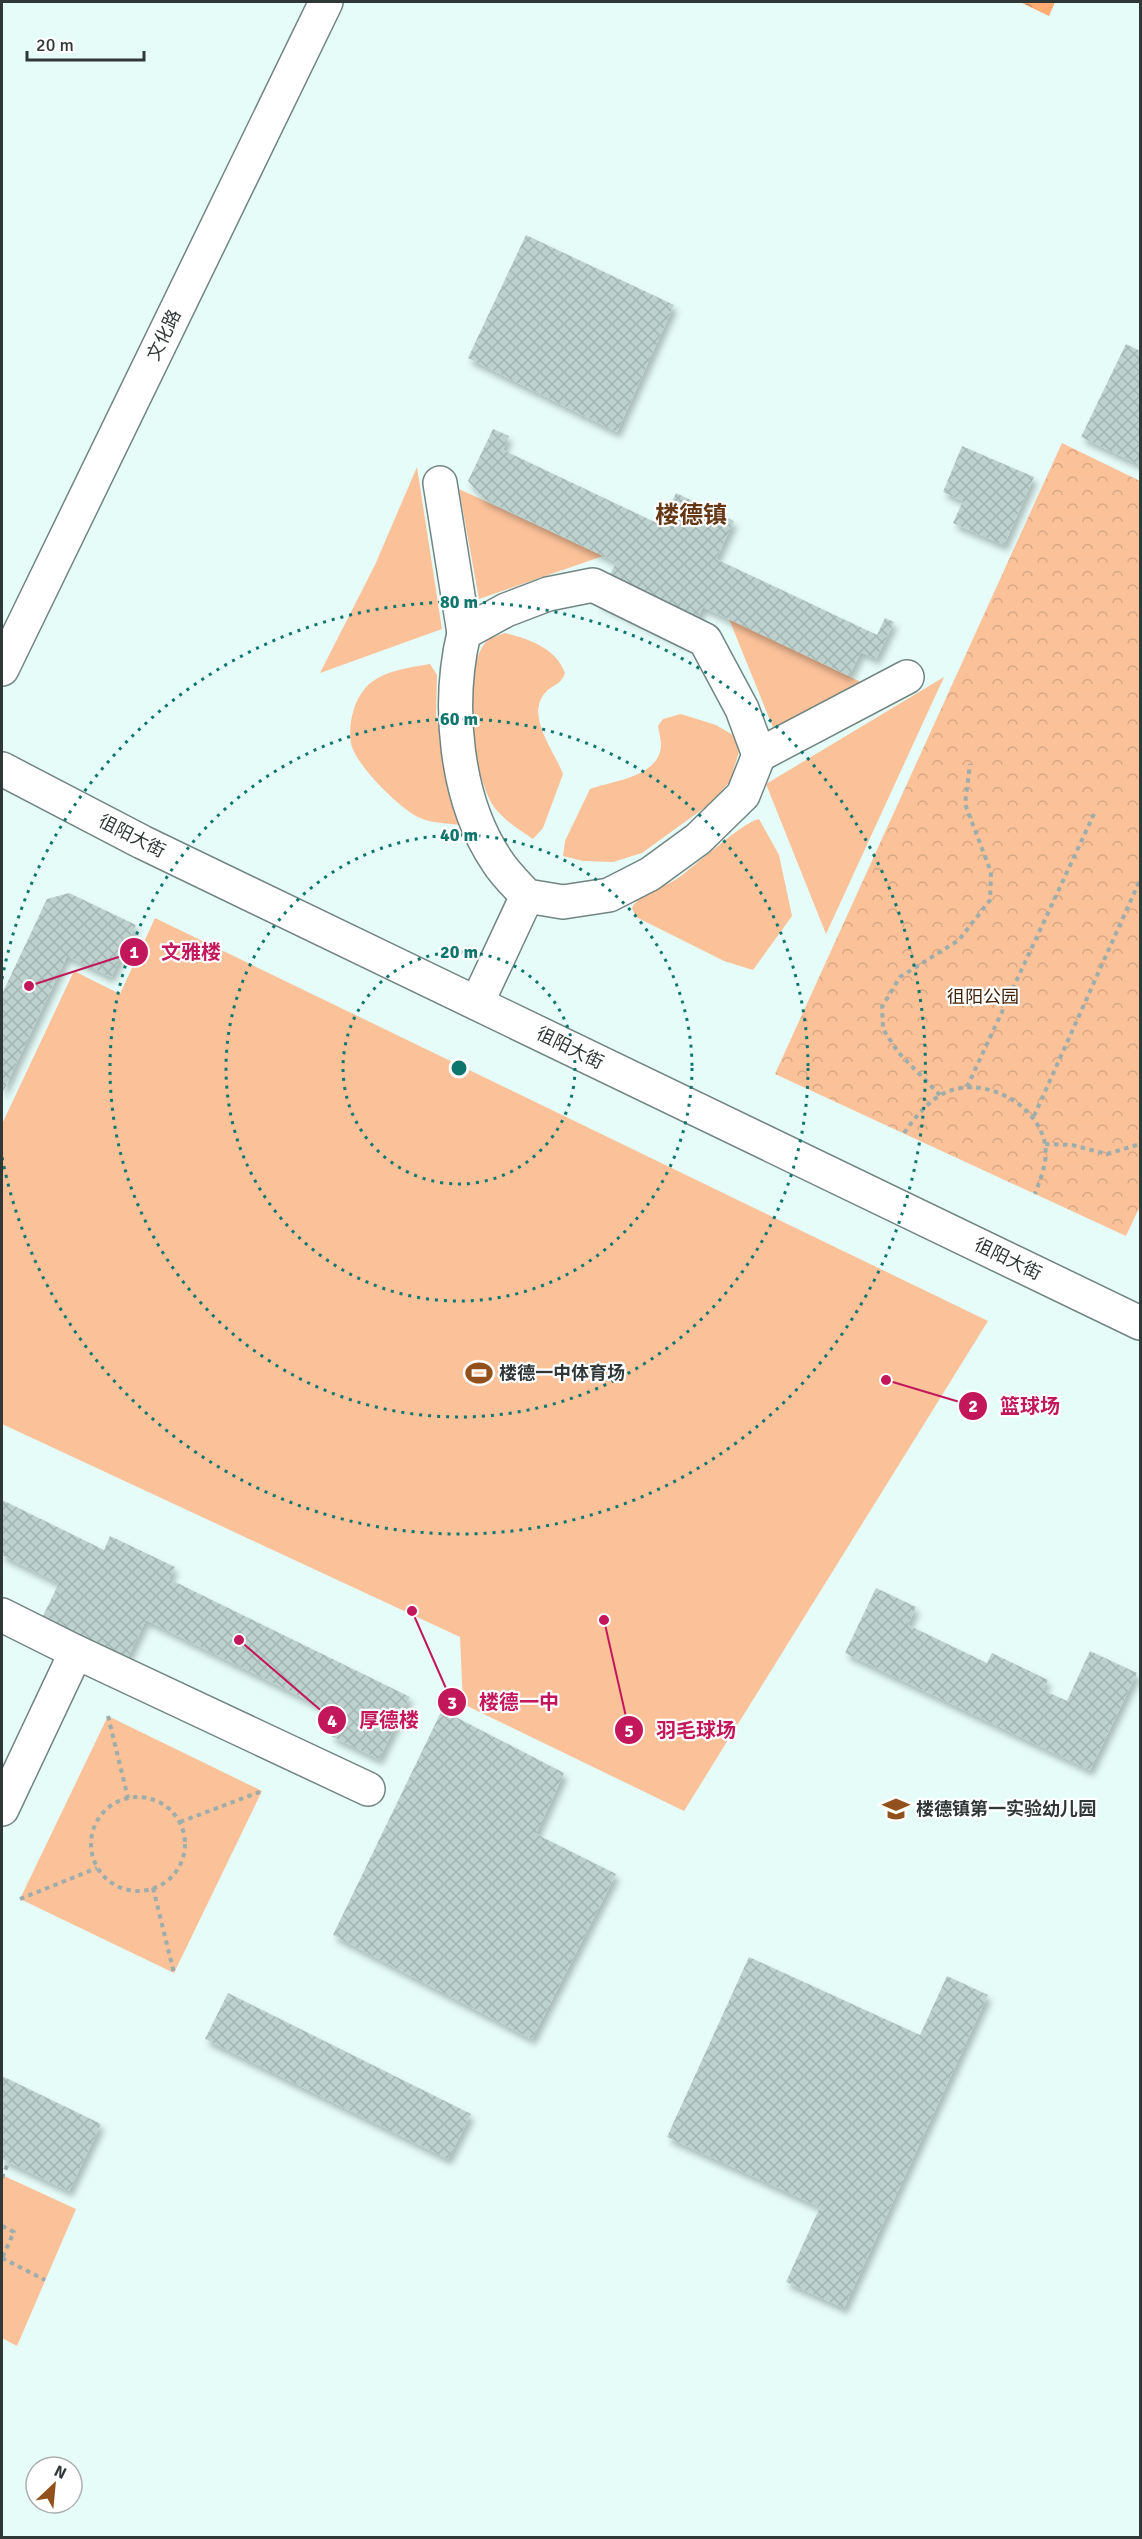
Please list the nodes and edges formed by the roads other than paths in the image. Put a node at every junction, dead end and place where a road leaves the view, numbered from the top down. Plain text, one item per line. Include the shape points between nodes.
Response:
1 (326, 2) edge
2 (440, 483) dead end
3 (464, 633) junction
4 (2, 669) edge
5 (907, 677) dead end
6 (759, 755) junction
7 (2, 769) edge
8 (527, 896) junction
9 (477, 1003) junction
10 (1138, 1315) edge
11 (2, 1615) edge
12 (76, 1652) junction
13 (368, 1789) dead end
14 (2, 1809) edge

1 - 4 street, 文化路
2 - 3 street
3 - 6 street via 506,610 548,594 593,585 705,640 742,709
3 - 8 street via 456,665 456,739 472,814 497,861
5 - 6 street
6 - 8 street via 743,795 698,839 650,874 609,895 563,902
7 - 9 street, 徂阳大街 via 142,842
8 - 9 street
9 - 10 street, 徂阳大街
11 - 12 street
12 - 13 street
12 - 14 street

